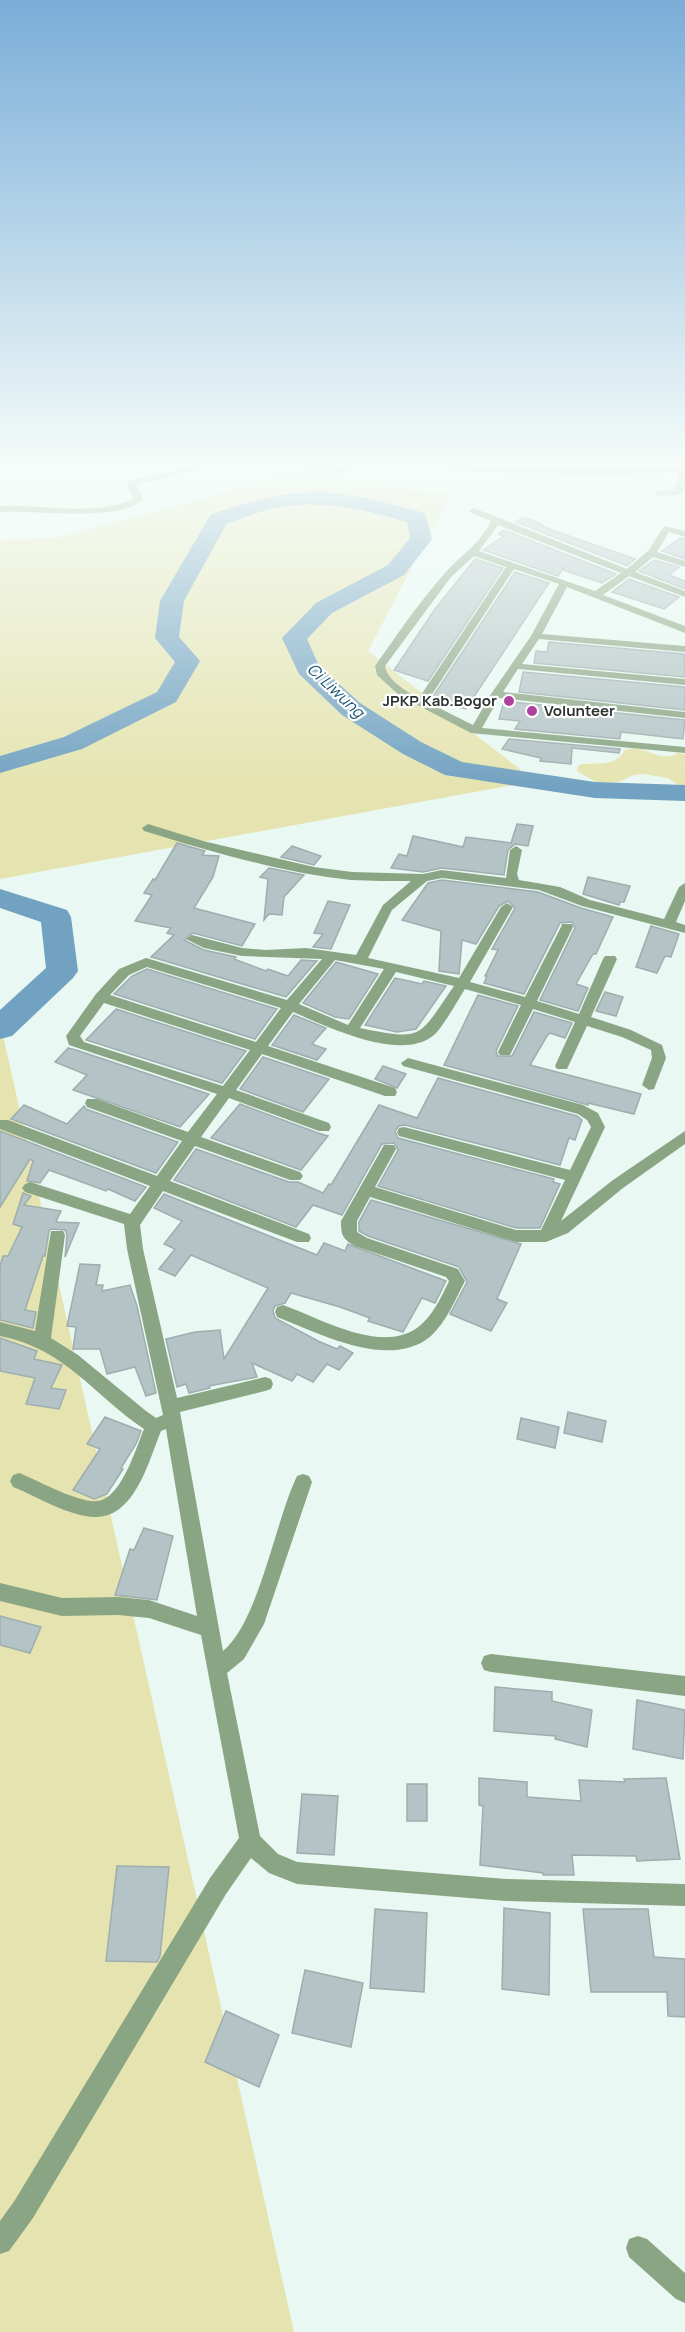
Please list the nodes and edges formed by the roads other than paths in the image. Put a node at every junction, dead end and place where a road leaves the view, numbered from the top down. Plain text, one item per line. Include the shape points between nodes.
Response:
1 (452, 571) edge
2 (508, 571) edge
3 (528, 571) edge
4 (622, 571) edge
5 (630, 571) edge
6 (627, 573) junction
7 (565, 584) junction
8 (685, 594) edge
9 (596, 595) junction
10 (685, 630) edge
11 (536, 636) junction
12 (685, 649) edge
13 (515, 666) junction
14 (685, 682) edge
15 (496, 694) junction
16 (420, 704) junction
17 (685, 715) edge
18 (475, 731) junction
19 (685, 750) edge
20 (148, 828) dead end
21 (516, 850) dead end
22 (423, 878) junction
23 (513, 882) junction
24 (685, 888) edge
25 (507, 907) dead end
26 (668, 925) junction
27 (567, 927) dead end
28 (685, 929) edge
29 (192, 939) dead end
30 (331, 956) junction
31 (610, 959) dead end
32 (360, 961) junction
33 (393, 966) junction
34 (462, 984) junction
35 (101, 997) junction
36 (528, 1003) junction
37 (290, 1006) junction
38 (582, 1020) junction
39 (351, 1030) junction
40 (260, 1048) junction
41 (505, 1052) dead end
42 (408, 1063) dead end
43 (562, 1066) dead end
44 (649, 1085) dead end
45 (227, 1092) junction
46 (390, 1092) dead end
47 (92, 1103) dead end
48 (3, 1124) dead end
49 (324, 1126) dead end
50 (404, 1132) dead end
51 (192, 1138) junction
52 (683, 1139) edge
53 (389, 1149) dead end
54 (295, 1176) dead end
55 (575, 1177) junction
56 (158, 1184) junction
57 (30, 1188) dead end
58 (365, 1190) junction
59 (133, 1221) junction
60 (57, 1235) dead end
61 (546, 1236) junction
62 (303, 1238) dead end
63 (283, 1312) dead end
64 (0, 1329) edge
65 (42, 1340) junction
66 (266, 1384) dead end
67 (171, 1413) junction
68 (154, 1426) junction
69 (19, 1481) dead end
70 (303, 1482) dead end
71 (0, 1592) edge
72 (209, 1629) junction
73 (491, 1663) dead end
74 (217, 1669) junction
75 (685, 1686) edge
76 (250, 1841) junction
77 (685, 1895) edge
78 (0, 2242) edge
79 (638, 2248) dead end
80 (685, 2290) edge

1 - 16 street via 380,666 381,673 393,685
2 - 16 street
3 - 7 street
4 - 6 street
5 - 6 street
6 - 8 street
6 - 9 street
7 - 9 street
7 - 11 street
9 - 10 street
11 - 12 street
11 - 13 street
13 - 14 street
13 - 15 street
15 - 17 street
15 - 18 street
16 - 18 street
18 - 19 street
20 - 22 street via 314,871
21 - 23 street
22 - 23 street via 442,873
22 - 32 street via 387,908
23 - 26 street via 556,890 586,903
24 - 26 street
25 - 34 street
26 - 28 street
27 - 36 street
29 - 30 street via 209,946 259,954
30 - 32 street
30 - 37 street
31 - 38 street
32 - 33 street
33 - 34 street
33 - 39 street
34 - 36 street
34 - 39 street via 429,1032 411,1040
35 - 37 street via 124,972 146,962
35 - 40 street
35 - 45 street via 76,1030 74,1042
36 - 38 street
36 - 41 street
37 - 39 street
37 - 40 street
38 - 43 street
38 - 44 street via 657,1048 659,1058
40 - 45 street
40 - 46 street
42 - 55 street via 583,1110 598,1127
45 - 49 street
45 - 51 street
47 - 51 street
48 - 56 street
50 - 55 street
51 - 54 street
51 - 56 street
52 - 61 street via 562,1229
53 - 58 street
55 - 61 street
56 - 59 street
56 - 62 street
57 - 59 street
58 - 61 street via 516,1236
58 - 63 street via 349,1221 349,1235 444,1269 456,1281 428,1331 390,1346 371,1344
59 - 67 street via 135,1249
60 - 65 street
64 - 65 street
65 - 68 street
66 - 67 street
67 - 68 street
67 - 72 street
68 - 69 street via 126,1490 102,1509
70 - 74 street via 257,1618 237,1652
71 - 72 street via 62,1607 149,1609
72 - 74 street
73 - 75 street
74 - 76 street
76 - 77 street via 265,1857 286,1871 297,1873 506,1890
76 - 78 street via 218,1886 24,2209
79 - 80 street

